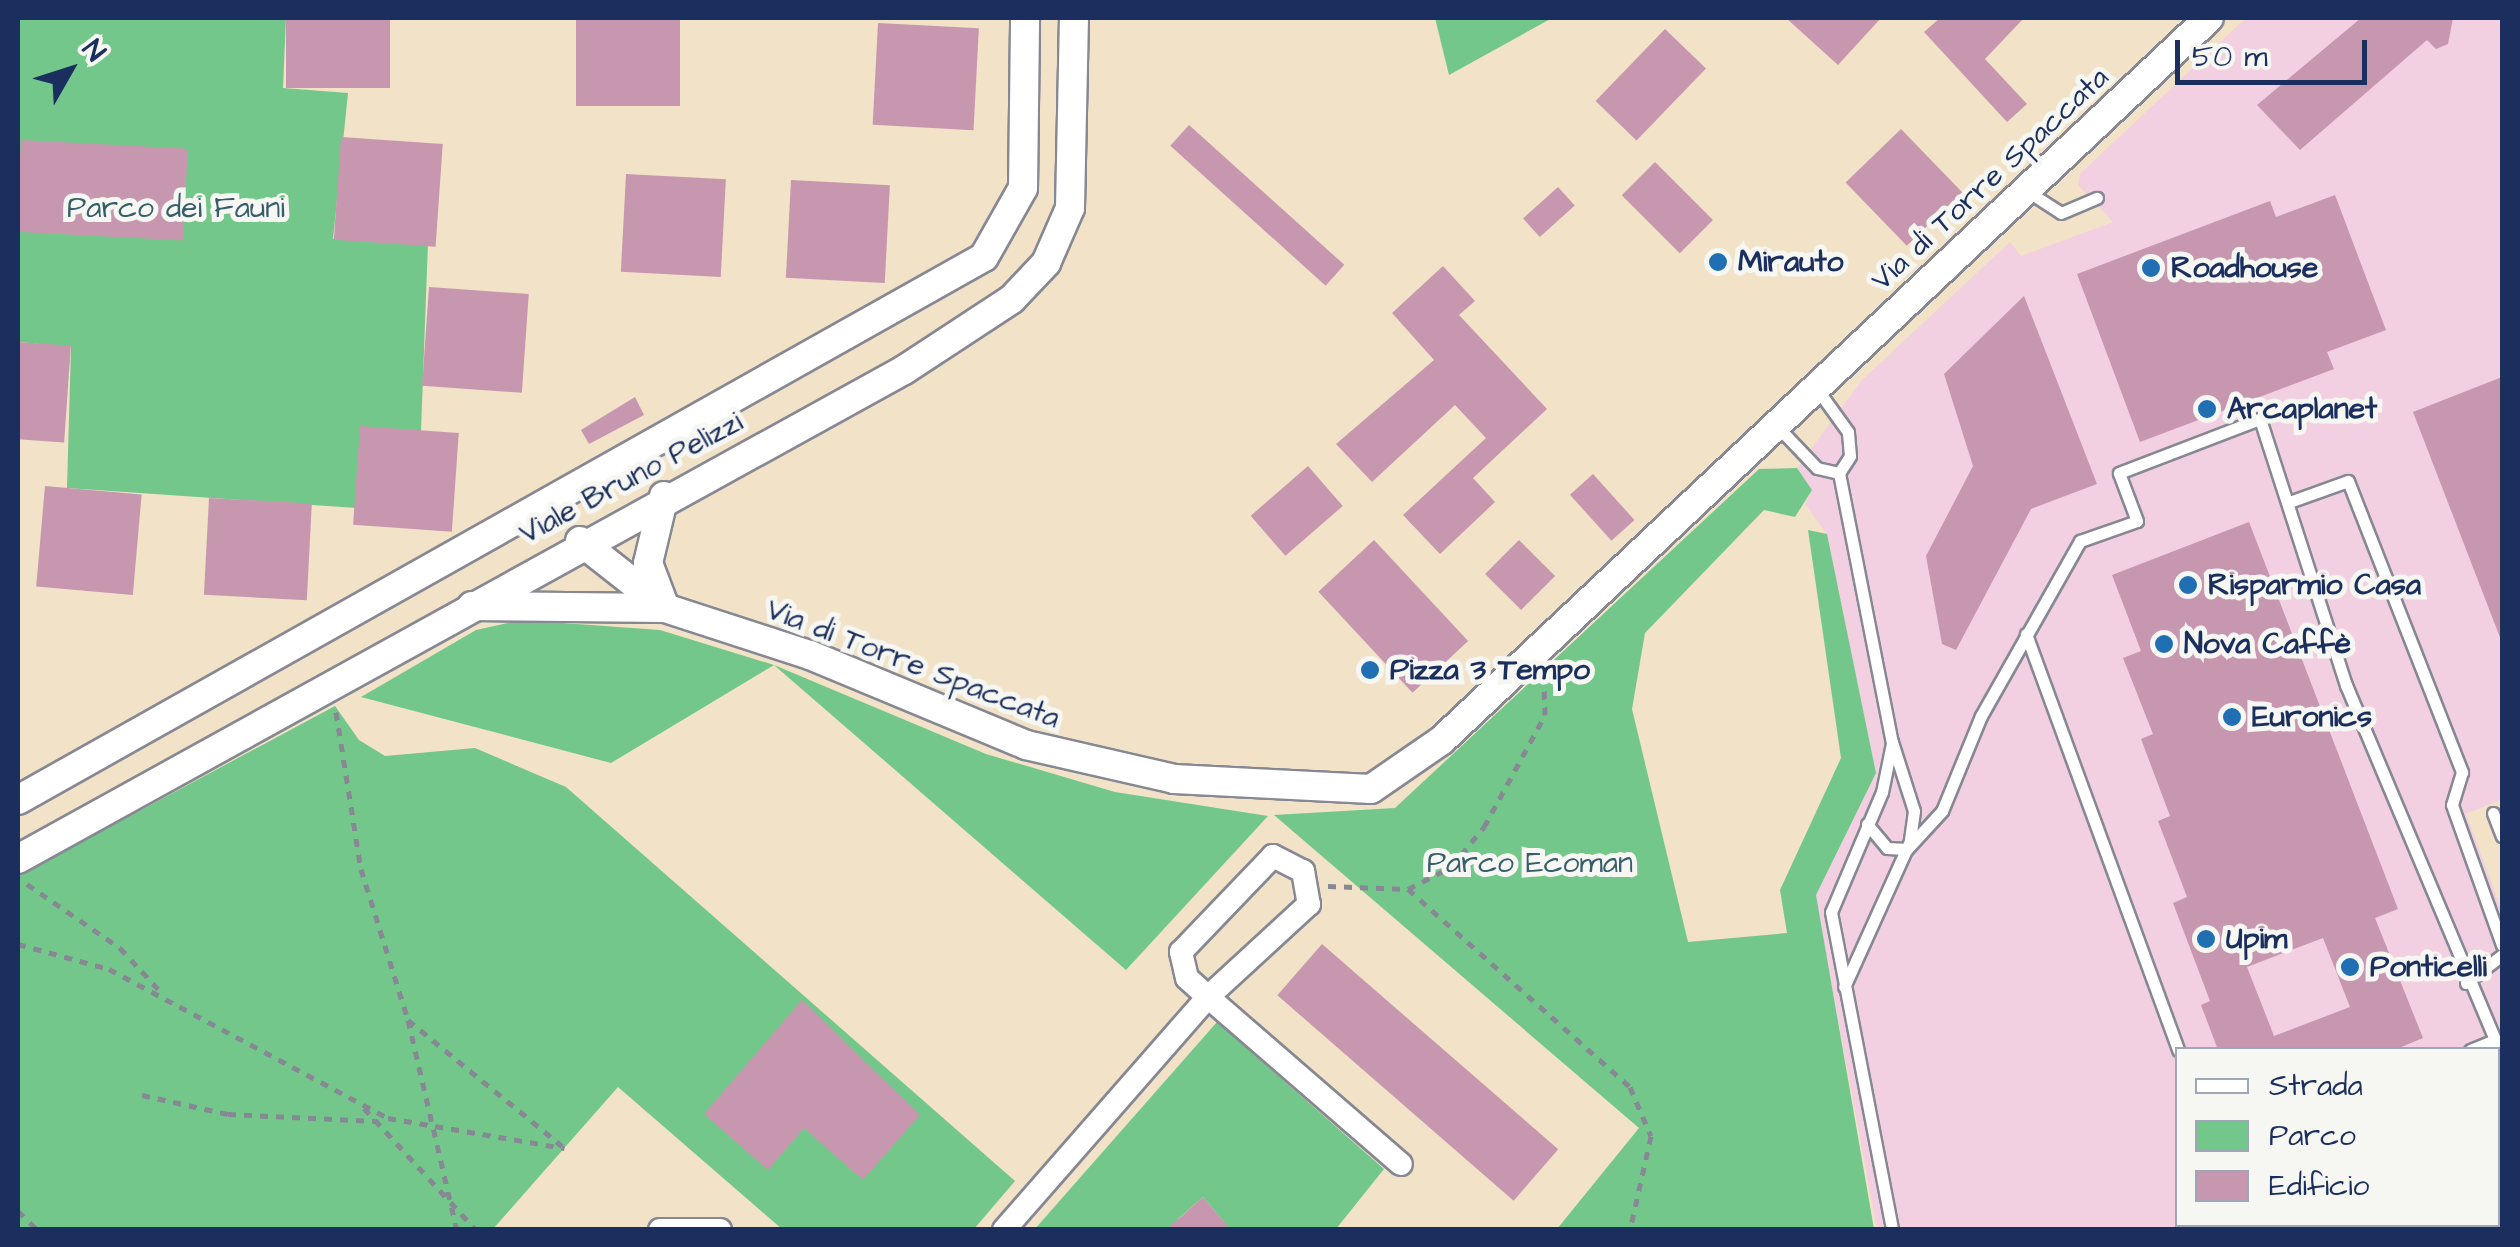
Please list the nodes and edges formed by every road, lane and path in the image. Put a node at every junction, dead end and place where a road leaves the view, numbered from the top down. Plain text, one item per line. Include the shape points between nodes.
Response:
1 (1024, 18) edge
2 (1074, 18) edge
3 (2209, 18) edge
4 (2025, 190) junction
5 (2098, 198) dead end
6 (1816, 388) junction
7 (1776, 425) junction
8 (1838, 472) junction
9 (664, 496) junction
10 (2292, 501) junction
11 (557, 502) junction
12 (580, 541) junction
13 (465, 606) junction
14 (627, 607) junction
15 (665, 608) junction
16 (2026, 634) junction
17 (1529, 657) junction
18 (335, 706) dead end
19 (1892, 742) junction
20 (18, 800) edge
21 (2494, 813) dead end
22 (1867, 824) junction
23 (2502, 836) edge
24 (1907, 849) junction
25 (21, 871) edge
26 (1310, 886) junction
27 (1408, 889) junction
28 (18, 944) edge
29 (2502, 945) edge
30 (2502, 956) edge
31 (2466, 983) junction
32 (1844, 987) junction
33 (164, 995) junction
34 (1208, 997) junction
35 (408, 1020) junction
36 (2495, 1040) junction
37 (2177, 1047) edge
38 (2478, 1047) edge
39 (2498, 1047) edge
40 (142, 1095) dead end
41 (362, 1106) junction
42 (376, 1121) junction
43 (431, 1125) junction
44 (1401, 1164) dead end
45 (451, 1206) junction
46 (18, 1211) edge
47 (38, 1230) edge
48 (457, 1230) edge
49 (476, 1230) edge
50 (660, 1230) edge
51 (720, 1230) edge
52 (1004, 1230) edge
53 (1630, 1230) edge
54 (1892, 1230) edge

1 - 11 street, Viale Bruno Pelizzi via 1024,174 996,246 897,314
2 - 9 street, Viale Bruno Pelizzi via 1070,208 1039,273 928,356
3 - 4 street, Via di Torre Spaccata
4 - 5 lane via 2061,213
4 - 6 street, Via di Torre Spaccata
6 - 7 street, Via di Torre Spaccata
6 - 8 lane via 1848,432 1850,456
7 - 8 lane via 1817,468
7 - 17 street, Via di Torre Spaccata
8 - 19 lane
9 - 12 street, Viale Bruno Pelizzi
9 - 15 street via 648,564
10 - 16 lane via 2260,419 2120,473 2138,521 2080,541
10 - 29 lane via 2348,480 2462,772 2452,805
10 - 31 lane via 2346,685
11 - 12 street, Via di Torre Spaccata
11 - 20 street, Viale Bruno Pelizzi
12 - 13 street, Viale Bruno Pelizzi
12 - 14 street
12 - 15 street, Via di Torre Spaccata
13 - 14 street, Via di Torre Spaccata
13 - 25 street, Viale Bruno Pelizzi
14 - 15 street, Via di Torre Spaccata
15 - 17 street, Via di Torre Spaccata via 1058,755 1300,792 1388,782
16 - 24 lane via 1942,811
16 - 37 lane
17 - 27 path via 1550,698 1518,771 1451,867
18 - 35 path via 360,869
19 - 22 lane
19 - 24 lane via 1913,800
21 - 23 lane
22 - 24 lane via 1887,848
22 - 32 lane via 1832,895
24 - 32 lane
25 - 33 path via 120,948
26 - 27 path
26 - 34 street via 1298,919
26 - 34 street via 1282,857 1252,869 1181,952 1186,978
27 - 53 path via 1643,1106 1651,1136
28 - 33 path
30 - 31 lane
31 - 36 lane
32 - 54 lane
33 - 41 path
34 - 44 street
34 - 52 street
35 - 43 path
35 - 43 path via 564,1148
36 - 38 lane
36 - 39 lane
40 - 42 path via 228,1114
41 - 42 path
41 - 43 path
42 - 45 path
43 - 45 path
45 - 48 path
45 - 49 path
46 - 47 path
50 - 51 street

